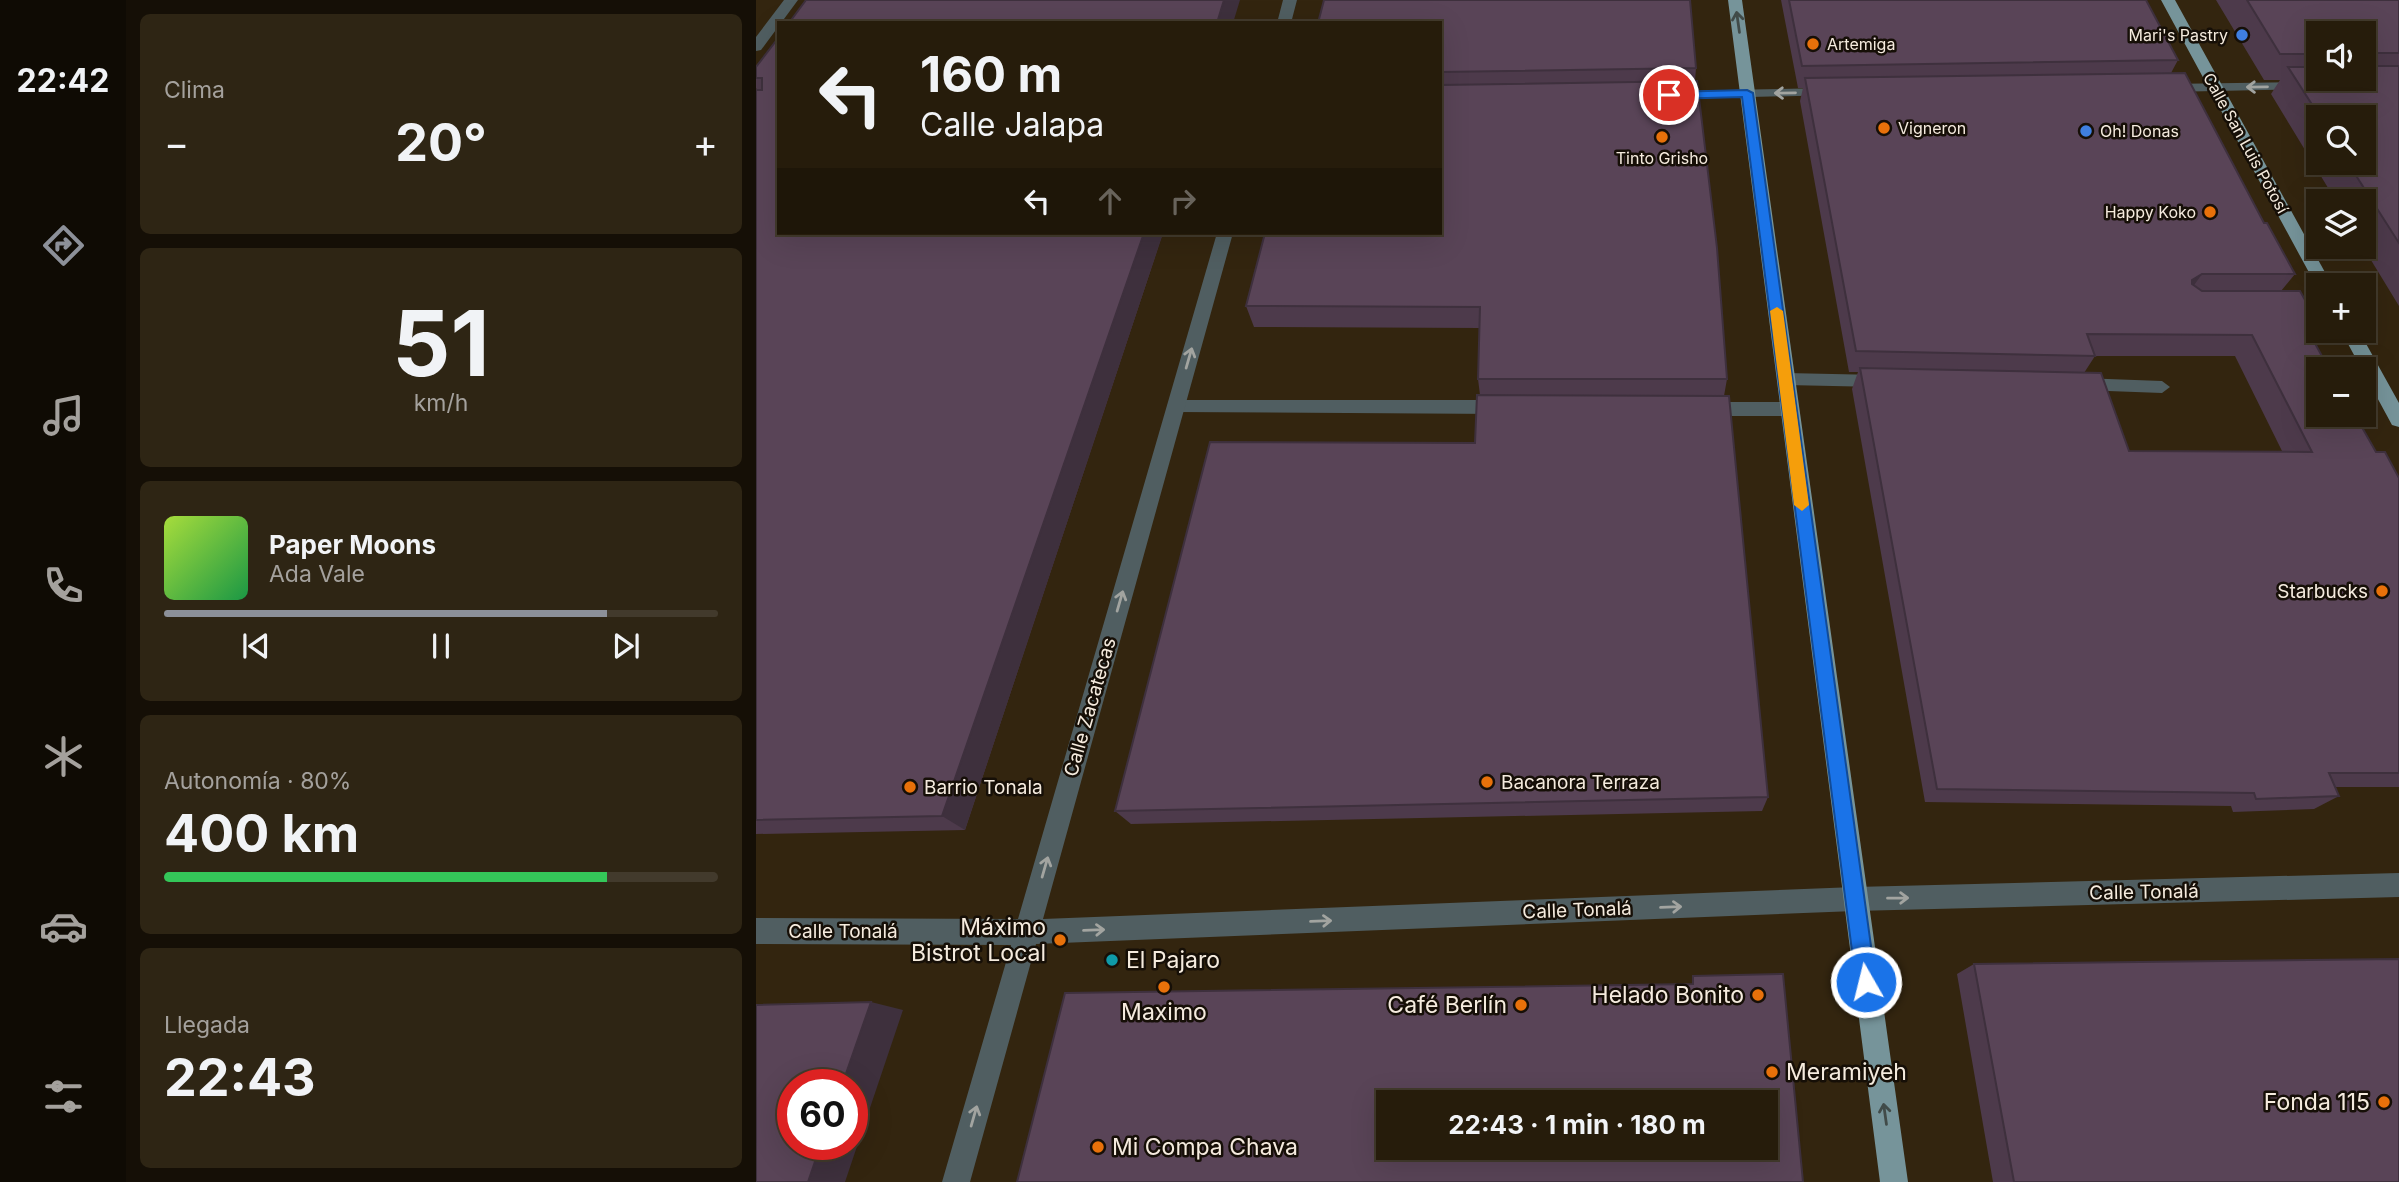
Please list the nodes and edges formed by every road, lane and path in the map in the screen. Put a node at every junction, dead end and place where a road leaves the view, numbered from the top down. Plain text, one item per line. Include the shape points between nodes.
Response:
1 (791, 0) edge
2 (1290, 0) edge
3 (1735, 0) edge
4 (2168, 0) edge
5 (1285, 21) edge
6 (756, 47) edge
7 (2306, 86) edge
8 (2216, 87) junction
9 (2147, 88) edge
10 (1844, 92) edge
11 (1747, 93) junction
12 (1656, 96) edge
13 (1224, 235) edge
14 (2318, 273) edge
15 (2271, 304) edge
16 (2306, 304) edge
17 (2357, 343) edge
18 (1786, 379) junction
19 (1899, 381) edge
20 (2059, 384) edge
21 (2162, 387) dead end
22 (1176, 406) junction
23 (1519, 408) edge
24 (1684, 408) edge
25 (1789, 409) junction
26 (2399, 420) edge
27 (2399, 886) edge
28 (1854, 900) junction
29 (756, 931) edge
30 (1026, 932) junction
31 (956, 1182) edge
32 (1894, 1182) edge

1 - 6 street
2 - 5 street
11 -> 3 main road
4 - 8 main road, Calle San Luis Potosí
7 -> 8 street
8 - 9 street
8 - 14 main road, Calle San Luis Potosí
10 -> 11 street
11 - 12 street
11 - 18 main road
22 -> 13 street, Calle Zacatecas
15 - 16 lane
17 - 26 main road
18 - 19 lane
18 - 25 main road
20 - 21 lane
22 - 23 lane
30 -> 22 street, Calle Zacatecas
24 - 25 lane
25 - 28 main road
28 -> 27 street, Calle Tonalá
30 -> 28 street, Calle Tonalá
32 -> 28 main road
29 - 30 street, Calle Tonalá
31 -> 30 street, Calle Zacatecas

